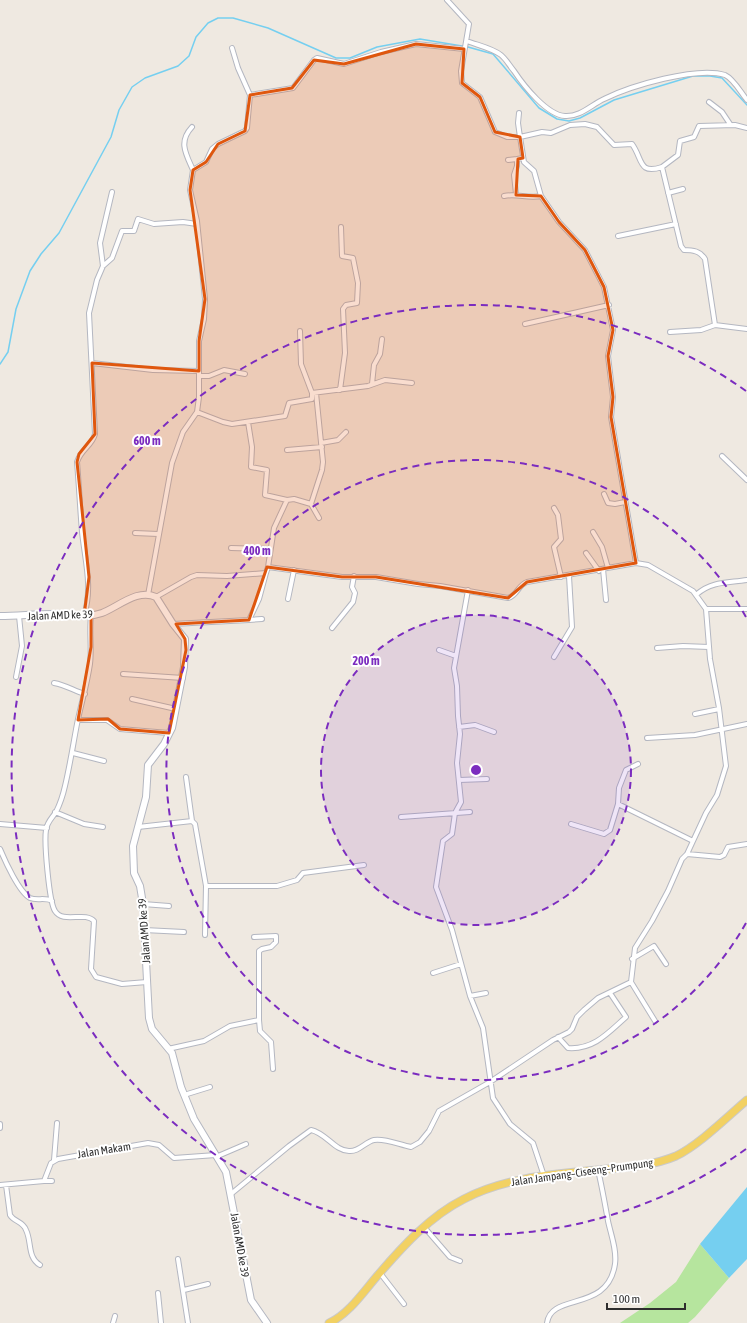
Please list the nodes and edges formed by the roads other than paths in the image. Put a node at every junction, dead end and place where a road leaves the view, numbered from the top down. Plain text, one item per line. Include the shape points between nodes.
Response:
1 (447, 0) edge
2 (467, 41) junction
3 (232, 48) dead end
4 (464, 50) junction
5 (250, 95) junction
6 (747, 100) edge
7 (709, 102) dead end
8 (519, 113) dead end
9 (730, 124) junction
10 (192, 127) dead end
11 (747, 128) edge
12 (520, 137) junction
13 (523, 158) junction
14 (517, 159) junction
15 (508, 160) dead end
16 (662, 167) junction
17 (193, 170) junction
18 (683, 189) dead end
19 (112, 192) dead end
20 (668, 193) junction
21 (516, 194) junction
22 (504, 196) dead end
23 (541, 196) junction
24 (197, 224) junction
25 (676, 224) junction
26 (341, 227) dead end
27 (618, 236) dead end
28 (104, 266) junction
29 (609, 305) junction
30 (525, 324) dead end
31 (715, 325) junction
32 (747, 329) edge
33 (300, 331) dead end
34 (670, 332) dead end
35 (382, 339) dead end
36 (92, 363) junction
37 (199, 371) junction
38 (246, 374) dead end
39 (199, 376) junction
40 (412, 383) dead end
41 (372, 384) junction
42 (340, 390) junction
43 (314, 393) junction
44 (197, 412) junction
45 (248, 422) junction
46 (346, 432) dead end
47 (321, 445) junction
48 (287, 450) dead end
49 (722, 456) dead end
50 (747, 480) edge
51 (604, 494) dead end
52 (287, 500) junction
53 (625, 502) junction
54 (311, 504) junction
55 (554, 508) dead end
56 (319, 518) dead end
57 (593, 532) dead end
58 (135, 533) dead end
59 (158, 534) junction
60 (231, 548) dead end
61 (270, 549) junction
62 (586, 553) dead end
63 (636, 563) junction
64 (268, 567) junction
65 (608, 568) junction
66 (294, 570) junction
67 (601, 570) junction
68 (266, 573) junction
69 (354, 576) junction
70 (569, 576) junction
71 (561, 577) junction
72 (747, 580) edge
73 (468, 590) junction
74 (697, 594) junction
75 (148, 595) junction
76 (156, 597) junction
77 (288, 599) dead end
78 (606, 600) dead end
79 (706, 609) junction
80 (747, 609) edge
81 (0, 616) edge
82 (19, 616) junction
83 (84, 616) junction
84 (91, 616) junction
85 (262, 619) dead end
86 (249, 620) junction
87 (173, 624) junction
88 (332, 628) dead end
89 (709, 647) junction
90 (657, 648) dead end
91 (439, 650) dead end
92 (456, 656) junction
93 (554, 657) dead end
94 (123, 674) dead end
95 (16, 677) dead end
96 (183, 678) junction
97 (54, 683) dead end
98 (85, 694) junction
99 (132, 698) dead end
100 (176, 709) junction
101 (720, 709) junction
102 (695, 714) dead end
103 (78, 720) junction
104 (747, 724) edge
105 (459, 727) junction
106 (722, 730) junction
107 (494, 732) dead end
108 (170, 733) junction
109 (647, 738) dead end
110 (73, 753) junction
111 (104, 761) dead end
112 (638, 764) dead end
113 (186, 777) dead end
114 (487, 779) dead end
115 (459, 780) junction
116 (618, 804) junction
117 (55, 812) junction
118 (470, 812) dead end
119 (455, 813) junction
120 (401, 817) dead end
121 (192, 821) junction
122 (0, 824) edge
123 (571, 824) dead end
124 (103, 827) dead end
125 (138, 827) junction
126 (46, 828) junction
127 (693, 841) junction
128 (747, 844) edge
129 (0, 850) edge
130 (687, 854) junction
131 (0, 862) edge
132 (6, 862) junction
133 (364, 865) dead end
134 (206, 886) junction
135 (52, 901) junction
136 (143, 904) junction
137 (169, 906) dead end
138 (144, 930) junction
139 (184, 932) dead end
140 (205, 935) dead end
141 (254, 937) dead end
142 (632, 958) junction
143 (461, 964) junction
144 (666, 964) dead end
145 (433, 973) dead end
146 (147, 982) junction
147 (631, 982) junction
148 (486, 993) dead end
149 (610, 993) junction
150 (470, 996) junction
151 (259, 1020) junction
152 (655, 1021) dead end
153 (558, 1037) junction
154 (168, 1049) junction
155 (273, 1069) dead end
156 (490, 1082) junction
157 (210, 1086) dead end
158 (184, 1096) junction
159 (747, 1100) edge
160 (57, 1123) dead end
161 (0, 1124) edge
162 (0, 1128) edge
163 (246, 1144) dead end
164 (217, 1155) junction
165 (54, 1160) junction
166 (598, 1170) junction
167 (544, 1176) junction
168 (44, 1181) junction
169 (52, 1181) dead end
170 (0, 1185) edge
171 (6, 1185) junction
172 (231, 1194) junction
173 (424, 1228) junction
174 (178, 1258) dead end
175 (460, 1261) dead end
176 (40, 1265) dead end
177 (380, 1273) junction
178 (208, 1284) dead end
179 (184, 1290) junction
180 (158, 1293) dead end
181 (404, 1304) dead end
182 (115, 1316) dead end
183 (113, 1323) edge
184 (162, 1323) edge
185 (188, 1323) edge
186 (267, 1323) edge
187 (329, 1323) edge
188 (547, 1323) edge

1 - 2 street via 469,24
2 - 4 street
2 - 6 street via 502,55 542,103 553,112 564,116 578,115 604,99 640,86 694,73 706,72 729,78
3 - 5 street
4 - 5 street via 416,44 344,64 317,58 292,88
4 - 12 street via 462,83 480,97 494,132
5 - 17 street via 248,128 218,144 212,149 206,162
7 - 9 street via 722,112
8 - 12 street
9 - 11 street
9 - 16 street via 697,127 694,137 680,141 678,156
10 - 17 street via 183,140
12 - 13 street
12 - 16 street via 542,132 551,133 570,125 585,124 597,127 614,145 632,144 645,168 651,171
13 - 14 street
13 - 23 street via 525,164 534,171
14 - 15 street
14 - 21 street via 518,166 514,175
16 - 20 street
17 - 24 street via 190,190
18 - 20 street
19 - 28 street via 100,243
20 - 25 street
21 - 22 street
21 - 23 street via 527,198
23 - 29 street via 559,222 585,250 604,287
24 - 28 street via 154,224 138,219 134,232 122,231 112,258
24 - 37 street via 205,299 199,341
25 - 27 street
25 - 31 street via 683,249 696,251 705,259
26 - 42 street via 342,256 353,258 358,283 357,303 346,305 343,310 345,353
28 - 36 street via 93,292 89,313
29 - 30 street
29 - 53 street via 613,330 608,356 613,397 611,417
31 - 32 street
31 - 34 street via 701,330
33 - 43 street via 301,364
35 - 41 street via 380,354 374,365
36 - 37 street via 153,370
36 - 83 street via 95,434 94,439 79,454 77,462 82,534 89,577
37 - 39 street
38 - 39 street via 224,370 209,376
39 - 44 street
40 - 41 street via 389,380
41 - 42 street
42 - 43 street
43 - 45 street via 312,399 289,403 285,416
43 - 47 street
44 - 45 street via 223,422
44 - 59 street via 183,432 176,448
45 - 52 street via 252,447 251,467 267,470 265,495
46 - 47 street via 338,440
47 - 48 street
47 - 54 street via 322,470
49 - 50 street
51 - 53 street via 608,503
52 - 54 street via 294,499
52 - 61 street via 276,523
53 - 63 street
54 - 56 street
55 - 71 street via 558,514 560,539 554,547
57 - 65 street via 602,547
58 - 59 street
59 - 75 street
60 - 61 street
61 - 64 street
62 - 67 street
63 - 65 street
63 - 74 street via 648,566
64 - 66 street
64 - 68 street
65 - 67 street
66 - 69 street via 342,577
66 - 77 street
67 - 70 street
67 - 78 street
68 - 76 street via 197,575
68 - 86 street via 259,599
69 - 73 street
69 - 88 street via 354,602
70 - 71 street
70 - 93 street via 572,628
71 - 73 street via 527,582 520,585 513,596 508,598
72 - 74 street via 709,586
73 - 92 street
74 - 79 street
75 - 76 street, Jalan AMD ke 39
75 - 84 street, Jalan AMD ke 39 via 139,595
76 - 87 street, Jalan AMD ke 39
79 - 80 street
79 - 89 street
81 - 82 street, Jalan AMD ke 39
82 - 83 street, Jalan AMD ke 39
82 - 95 street via 22,646
83 - 84 street, Jalan AMD ke 39
84 - 98 street via 91,647
85 - 86 street
86 - 87 street
87 - 96 street, Jalan AMD ke 39 via 186,642
89 - 90 street
89 - 101 street
91 - 92 street
92 - 105 street via 454,671
94 - 96 street
96 - 100 street, Jalan AMD ke 39
97 - 98 street
98 - 103 street
99 - 100 street
100 - 108 street, Jalan AMD ke 39
101 - 102 street
101 - 106 street
103 - 108 street via 107,720 120,729
103 - 110 street
104 - 106 street
105 - 107 street via 475,725
105 - 115 street
106 - 109 street via 692,736
106 - 127 street via 725,772 717,795
108 - 125 street, Jalan AMD ke 39 via 148,765 146,797
110 - 111 street
110 - 117 street via 64,792
112 - 116 street via 626,770 619,788
113 - 121 street
114 - 115 street
115 - 119 street via 461,802
116 - 123 street via 608,833
116 - 127 street
117 - 124 street via 84,824
117 - 126 street
118 - 119 street
119 - 120 street
119 - 143 street via 452,834 443,841 436,883
121 - 125 street
121 - 134 street via 197,828
122 - 126 street
125 - 136 street, Jalan AMD ke 39 via 133,846 133,866
126 - 135 street
127 - 130 street
128 - 130 street via 728,847 720,857
129 - 132 street
130 - 142 street via 682,859
131 - 132 street
132 - 135 street via 28,897
133 - 134 street via 303,873 297,880 278,886
134 - 140 street
135 - 146 street via 54,910 60,915 89,917 94,921 91,969 96,977 122,984
136 - 137 street
136 - 138 street, Jalan AMD ke 39
138 - 139 street
138 - 146 street, Jalan AMD ke 39
141 - 151 street via 276,936 276,942 272,946 259,951
142 - 144 street via 654,946
142 - 147 street
143 - 145 street
143 - 150 street
146 - 154 street, Jalan AMD ke 39 via 150,1023
147 - 149 street
147 - 152 street
148 - 150 street
149 - 153 street via 598,998 577,1017 570,1031
149 - 153 street via 626,1017 610,1031 598,1041 575,1048 568,1048
150 - 156 street via 484,1032
151 - 154 street via 230,1026 204,1041
151 - 155 street via 260,1031 271,1042
153 - 156 street
154 - 158 street, Jalan AMD ke 39 via 174,1060
156 - 167 street via 496,1104 510,1124 533,1143
156 - 172 street via 439,1111 429,1131 420,1142 411,1147 379,1140 368,1142 358,1150 349,1151 339,1148 322,1134 311,1130
157 - 158 street
158 - 164 street, Jalan AMD ke 39 via 194,1119
159 - 166 main road, Jalan Jampang–Ciseeng–Prumpung via 677,1156
160 - 165 street
161 - 162 street
163 - 164 street, Jalan Makam
164 - 165 street, Jalan Makam via 174,1158 159,1145 152,1143
164 - 172 street, Jalan AMD ke 39 via 226,1172
165 - 168 street
166 - 167 main road, Jalan Jampang–Ciseeng–Prumpung
166 - 188 street via 615,1250 614,1270 604,1288 585,1299 556,1308 548,1316
167 - 173 main road, Jalan Jampang–Ciseeng–Prumpung via 512,1182 472,1195 449,1208
168 - 169 street
168 - 171 street
170 - 171 street
171 - 176 street via 10,1215 25,1226 32,1256
172 - 186 street, Jalan AMD ke 39 via 251,1300
173 - 175 street via 450,1257
173 - 177 main road, Jalan Jampang–Ciseeng–Prumpung
174 - 179 street
177 - 181 street
177 - 187 main road, Jalan Jampang–Ciseeng–Prumpung via 343,1313
178 - 179 street
179 - 185 street
180 - 184 street
182 - 183 street

